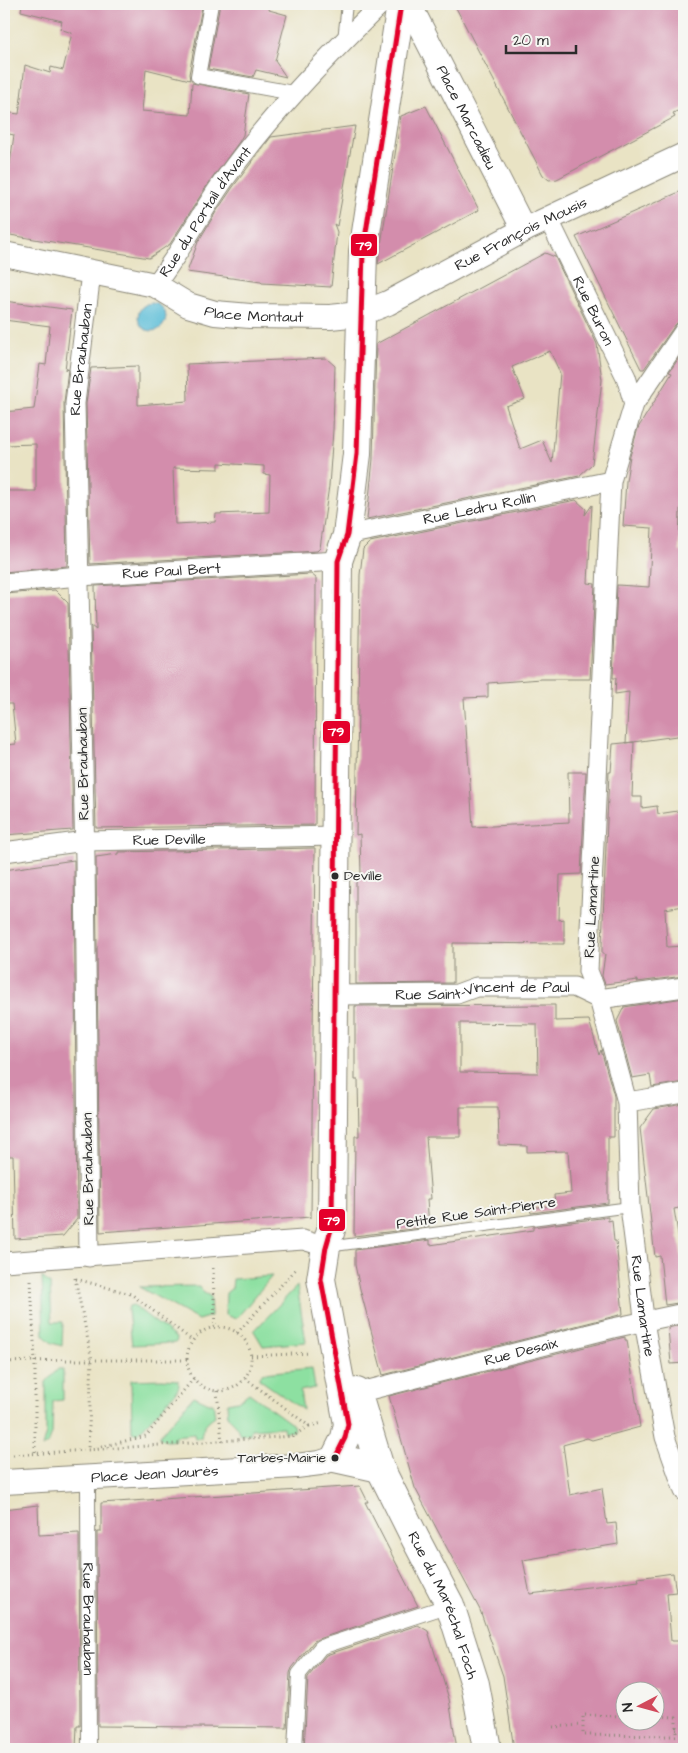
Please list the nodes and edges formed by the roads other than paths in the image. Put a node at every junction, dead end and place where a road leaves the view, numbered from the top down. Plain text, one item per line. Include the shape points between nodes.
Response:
1 (211, 4) edge
2 (347, 4) edge
3 (381, 4) edge
4 (401, 4) edge
5 (407, 4) edge
6 (343, 42) junction
7 (293, 93) junction
8 (684, 155) edge
9 (549, 220) junction
10 (524, 230) junction
11 (4, 254) edge
12 (91, 273) junction
13 (156, 285) junction
14 (360, 314) junction
15 (684, 330) edge
16 (634, 404) junction
17 (611, 481) junction
18 (348, 535) junction
19 (338, 561) junction
20 (79, 576) junction
21 (4, 583) edge
22 (335, 836) junction
23 (85, 841) junction
24 (4, 852) edge
25 (684, 986) edge
26 (336, 995) junction
27 (599, 999) junction
28 (684, 1093) edge
29 (626, 1102) junction
30 (630, 1207) junction
31 (326, 1247) junction
32 (89, 1257) junction
33 (4, 1262) edge
34 (684, 1313) edge
35 (644, 1322) junction
36 (357, 1393) junction
37 (335, 1458) junction
38 (380, 1468) junction
39 (4, 1482) edge
40 (88, 1489) dead end
41 (684, 1491) edge
42 (450, 1605) junction
43 (89, 1749) edge
44 (295, 1749) edge
45 (486, 1749) edge

1 - 7 street via 198,76
2 - 6 lane
3 - 6 street
4 - 14 main road via 363,252
5 - 10 street, Place Marcadieu
6 - 7 street
7 - 13 street, Rue du Portail d'Avant via 224,180
8 - 9 street, Rue François Mousis
9 - 10 street, Rue François Mousis
9 - 16 street, Rue Buron via 626,377
10 - 14 street, Rue François Mousis via 388,303
11 - 12 street, Rue du Portail d'Avant
12 - 13 street, Rue du Portail d'Avant
12 - 20 street, Rue Brauhauban via 75,403
13 - 14 street, Place Montaut via 188,305 215,313 330,317
14 - 18 main road via 357,454
15 - 16 street, Rue Lamartine
16 - 17 street, Rue Lamartine
17 - 18 street, Rue Ledru Rollin
17 - 27 street, Rue Lamartine via 588,971
18 - 19 main road
19 - 20 street, Rue Paul Bert
19 - 22 main road
20 - 21 street, Rue Paul Bert
20 - 23 street, Rue Brauhauban
22 - 23 street, Rue Deville
22 - 26 main road
23 - 24 street, Rue Deville
23 - 32 street, Rue Brauhauban
25 - 27 street
26 - 27 street, Rue Saint-Vincent de Paul via 457,994 476,987 574,987
26 - 31 main road via 332,1226
27 - 29 street, Rue Lamartine
28 - 29 street
29 - 30 street, Rue Lamartine
30 - 31 lane, Petite Rue Saint-Pierre
30 - 35 street, Rue Lamartine
31 - 32 street via 303,1240
31 - 36 main road, Rue du Maréchal Foch via 336,1267 344,1333
31 - 37 main road via 322,1279 348,1424
32 - 33 street
34 - 35 street, Rue Desaix
35 - 36 street, Rue Desaix
35 - 41 street, Rue Lamartine via 665,1437
36 - 38 main road, Rue du Maréchal Foch
37 - 38 main road
37 - 39 street, Place Jean Jaurès via 296,1466
38 - 42 main road, Rue du Maréchal Foch
40 - 43 street, Rue Brauhauban
42 - 44 street via 321,1647 299,1674
42 - 45 main road, Rue du Maréchal Foch via 475,1684

